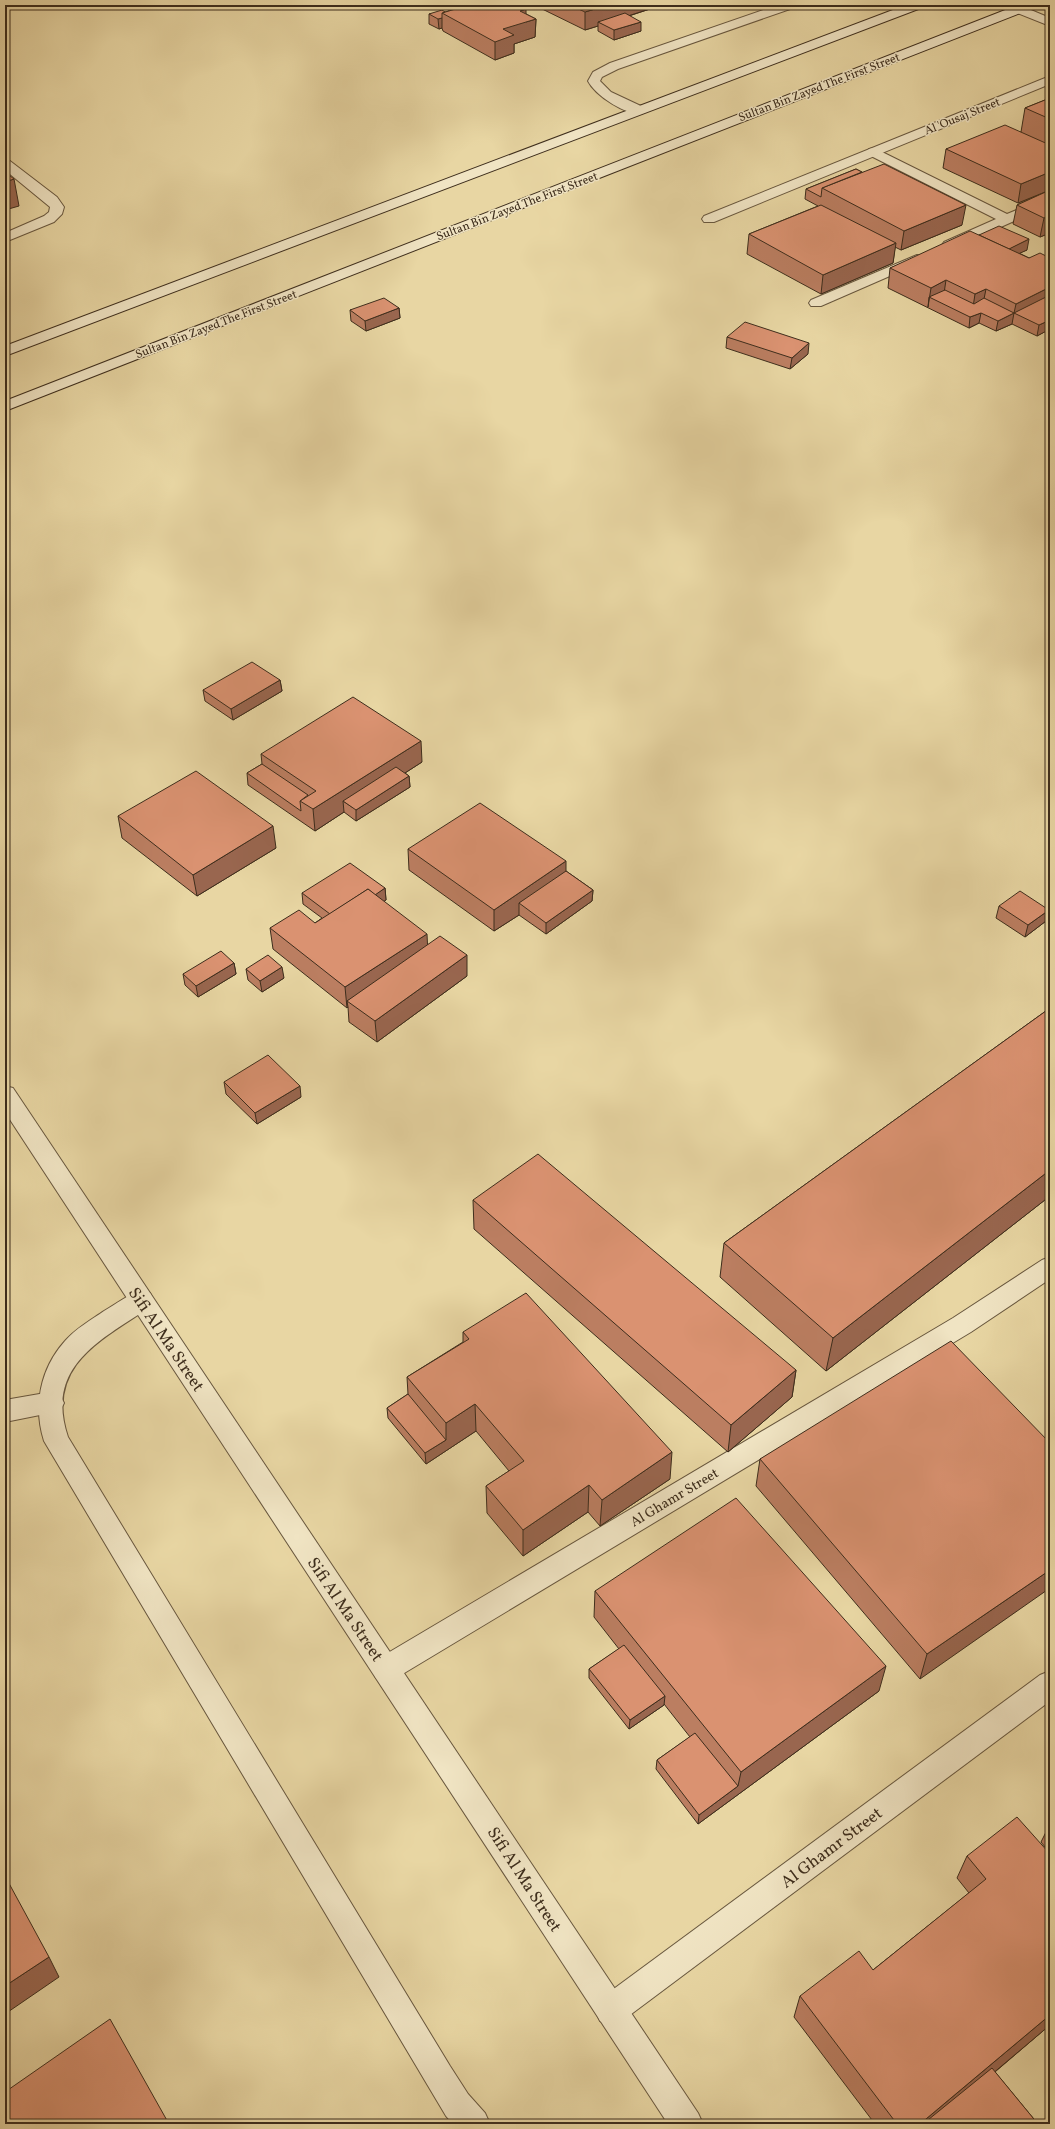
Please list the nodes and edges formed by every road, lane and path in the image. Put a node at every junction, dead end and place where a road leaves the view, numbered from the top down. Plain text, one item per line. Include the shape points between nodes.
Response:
1 (789, 5) edge
2 (917, 5) edge
3 (1024, 7) edge
4 (1050, 22) edge
5 (1050, 80) edge
6 (638, 110) junction
7 (874, 152) junction
8 (5, 164) edge
9 (1050, 200) edge
10 (709, 219) dead end
11 (1006, 219) junction
12 (5, 238) edge
13 (816, 303) dead end
14 (5, 351) edge
15 (5, 406) edge
16 (5, 1094) edge
17 (1050, 1267) edge
18 (142, 1300) junction
19 (51, 1403) junction
20 (5, 1411) edge
21 (386, 1669) junction
22 (1050, 1684) edge
23 (611, 2010) junction
24 (474, 2124) edge
25 (687, 2124) edge

1 - 6 main road via 614,66 597,75 594,81 596,87
2 - 6 main road
3 - 4 main road
3 - 15 main road, Sultan Bin Zayed The First Street
5 - 7 main road, Al 'Ousaj Street
6 - 14 main road
7 - 10 main road, Al 'Ousaj Street
7 - 11 main road
8 - 12 main road via 52,200 57,207 55,214 49,219
9 - 11 main road
11 - 13 main road
16 - 18 main road, Sifi Al Ma Street
17 - 21 main road, Al Ghamr Street via 962,1324
18 - 19 main road via 81,1341 56,1379
18 - 21 main road, Sifi Al Ma Street
19 - 20 main road
19 - 24 main road via 51,1421 57,1441 439,2077 457,2105
21 - 23 main road, Sifi Al Ma Street
22 - 23 main road, Al Ghamr Street
23 - 25 main road, Sifi Al Ma Street

